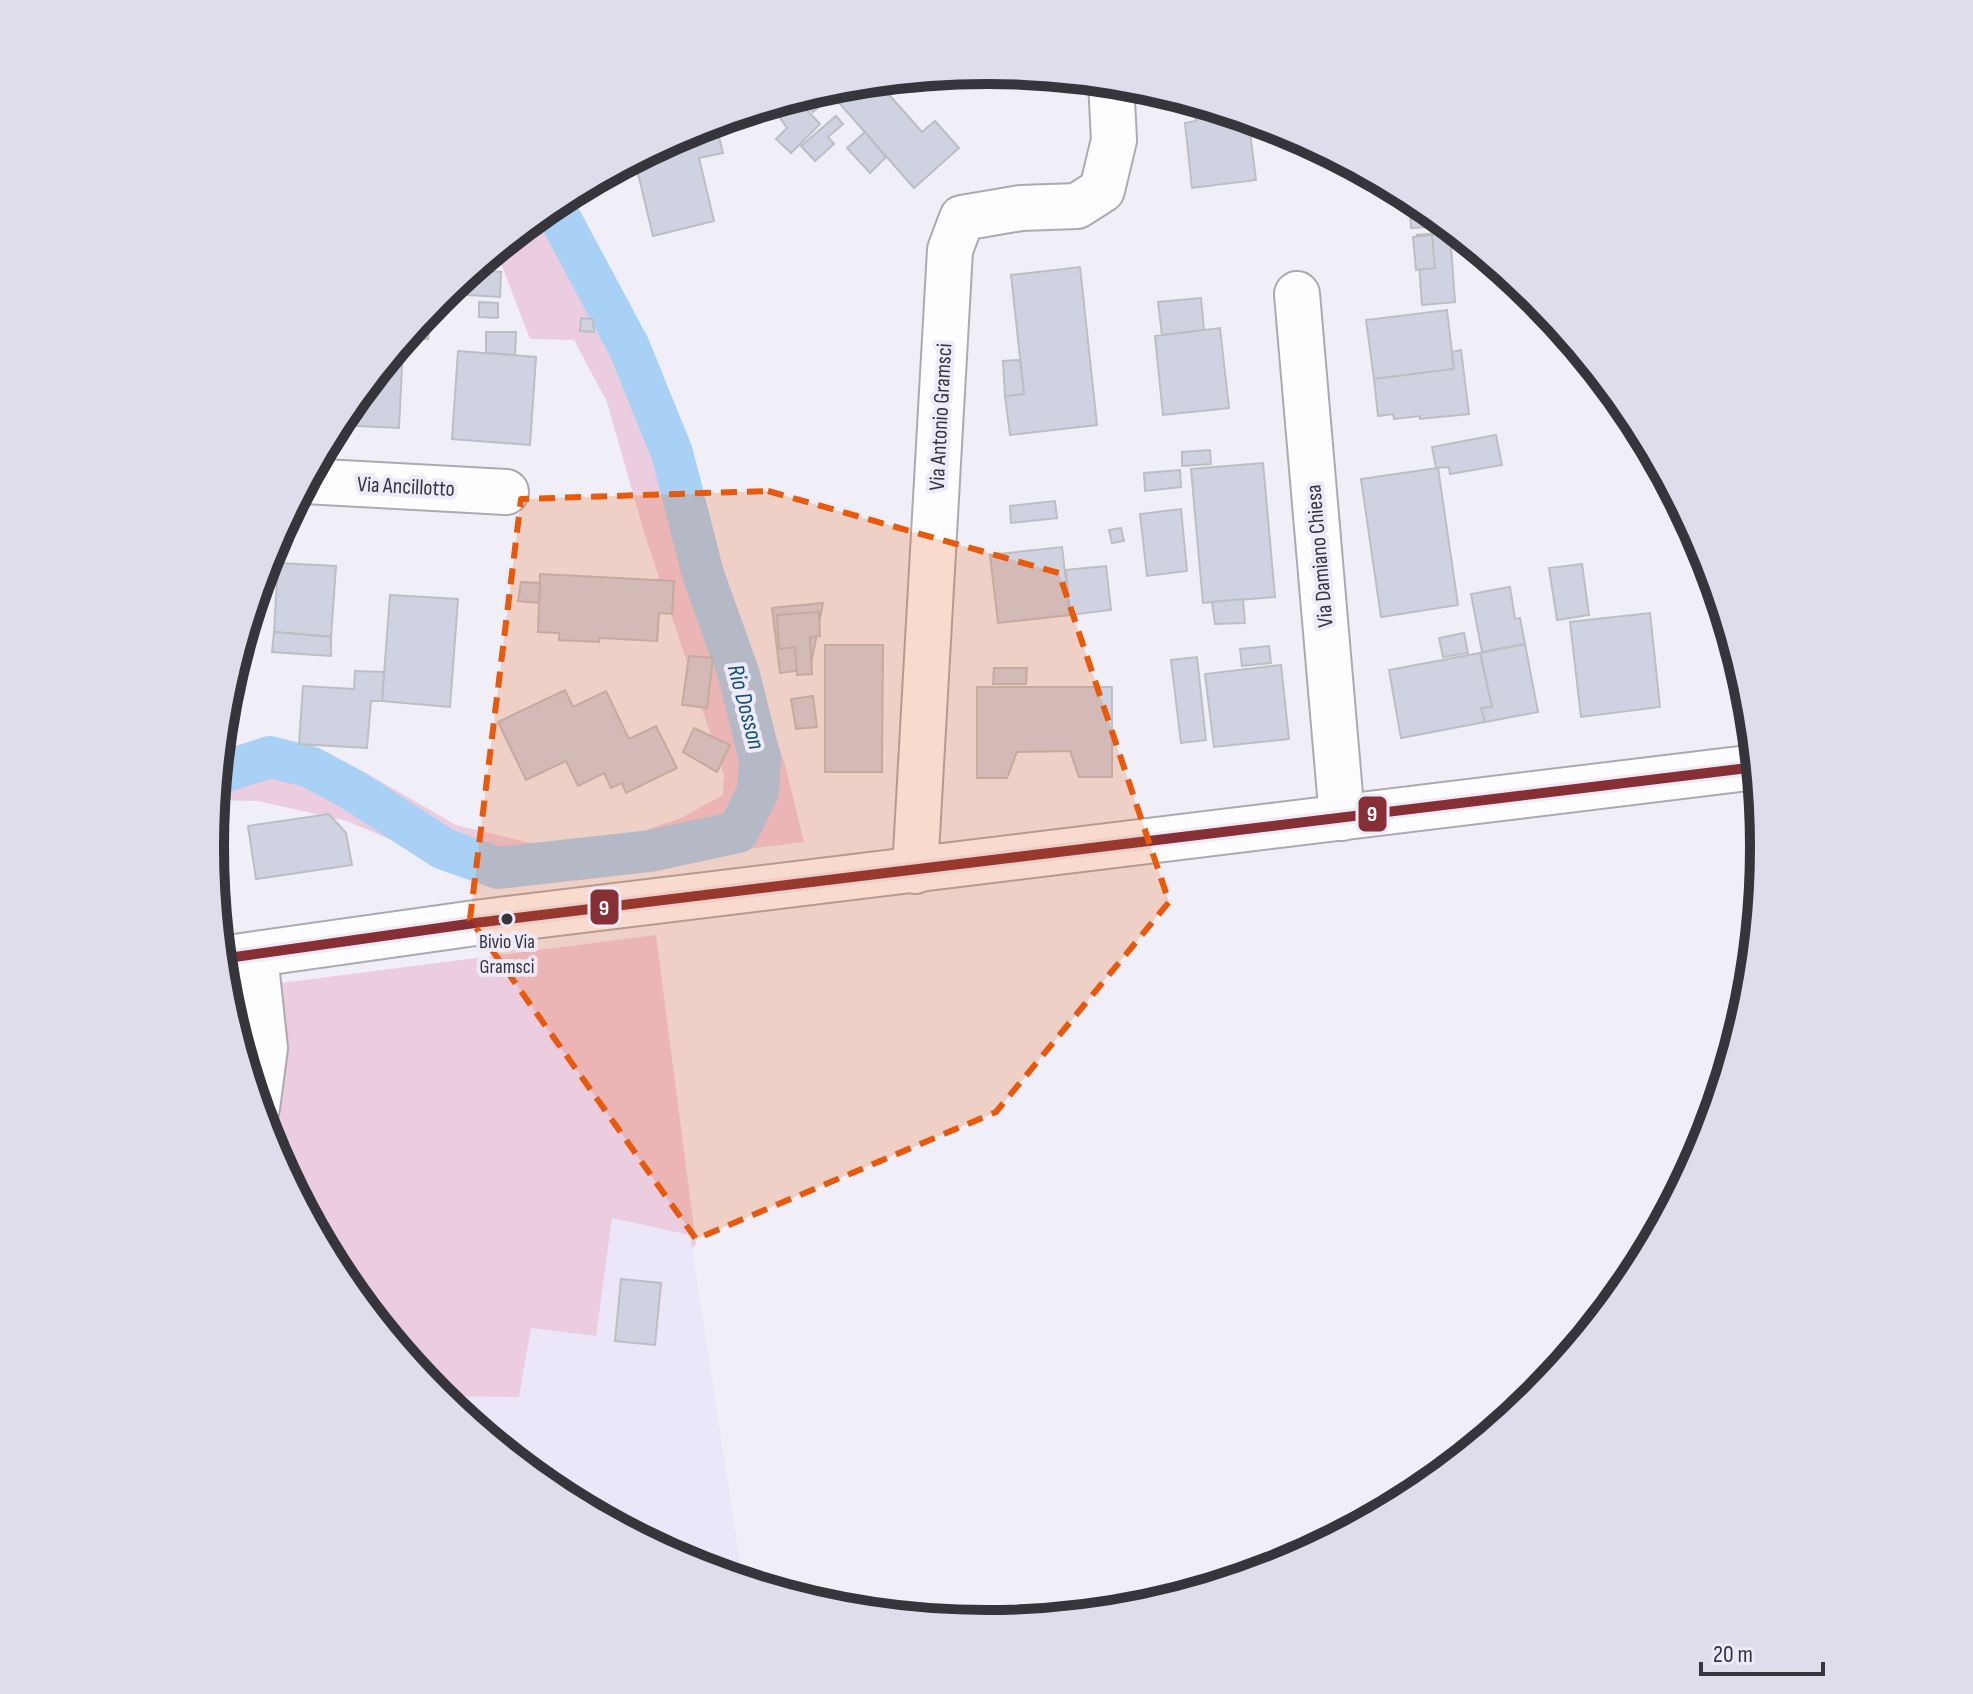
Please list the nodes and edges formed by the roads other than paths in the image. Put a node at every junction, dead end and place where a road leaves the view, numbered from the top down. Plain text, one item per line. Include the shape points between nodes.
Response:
1 (1112, 95) edge
2 (1297, 294) dead end
3 (317, 482) edge
4 (506, 492) dead end
5 (1745, 768) edge
6 (1342, 818) junction
7 (915, 871) junction
8 (238, 957) edge
9 (261, 1081) edge

1 - 7 street, Via Antonio Gramsci via 1114,140 1102,190 1077,206 962,218 950,250
2 - 6 street, Via Damiano Chiesa
3 - 4 street, Via Ancillotto
5 - 6 street
6 - 7 street
7 - 8 street
8 - 9 street via 265,1048

